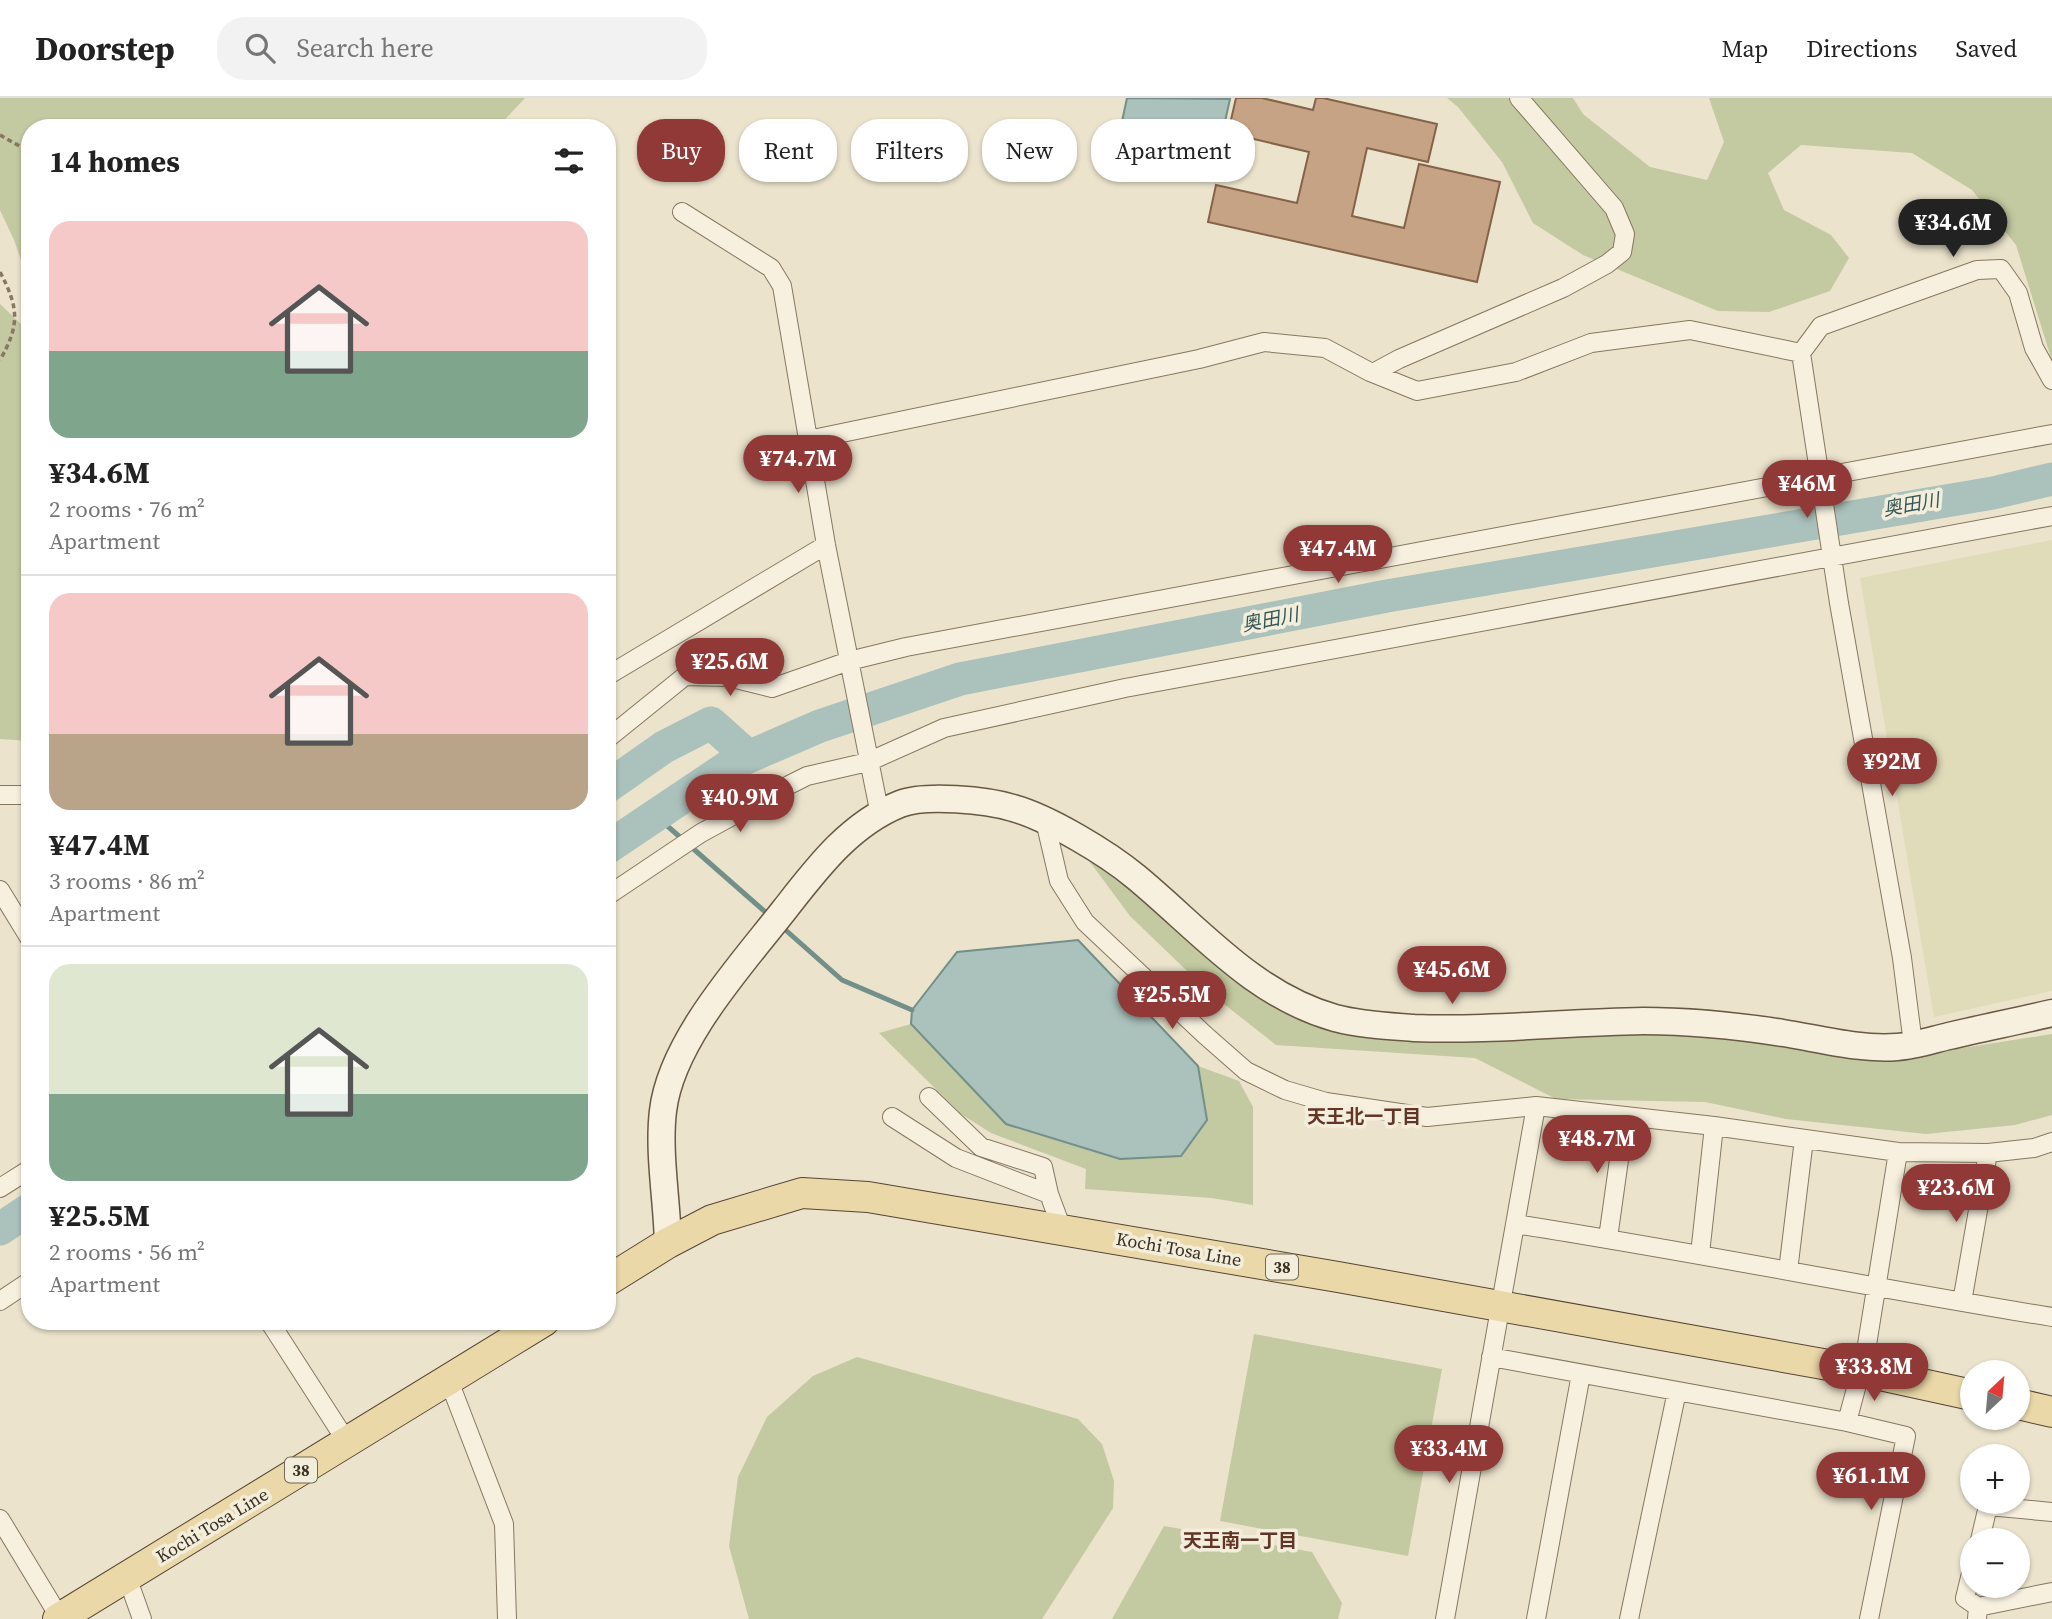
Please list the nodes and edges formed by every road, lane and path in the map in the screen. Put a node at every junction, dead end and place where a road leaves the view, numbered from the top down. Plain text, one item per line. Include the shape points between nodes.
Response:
1 (1519, 98) edge
2 (0, 135) edge
3 (21, 147) edge
4 (682, 212) dead end
5 (0, 272) edge
6 (1801, 353) junction
7 (0, 360) edge
8 (1374, 373) junction
9 (2052, 380) edge
10 (2052, 434) edge
11 (808, 440) junction
12 (1821, 478) junction
13 (2052, 516) edge
14 (826, 545) junction
15 (1832, 557) junction
16 (849, 661) junction
17 (616, 671) edge
18 (616, 732) edge
19 (868, 762) junction
20 (0, 795) edge
21 (21, 795) edge
22 (880, 815) junction
23 (1045, 821) junction
24 (0, 890) edge
25 (616, 890) edge
26 (21, 924) edge
27 (2052, 1013) edge
28 (1913, 1044) junction
29 (929, 1097) dead end
30 (1536, 1106) junction
31 (892, 1117) dead end
32 (1625, 1117) junction
33 (1714, 1126) junction
34 (1804, 1139) junction
35 (2052, 1142) edge
36 (1898, 1152) junction
37 (1988, 1153) junction
38 (21, 1175) edge
39 (0, 1188) edge
40 (1049, 1194) junction
41 (1515, 1224) junction
42 (1062, 1229) junction
43 (1608, 1238) junction
44 (668, 1243) junction
45 (1700, 1254) junction
46 (1788, 1271) junction
47 (616, 1275) edge
48 (21, 1287) edge
49 (1877, 1289) junction
50 (0, 1301) edge
51 (1962, 1302) junction
52 (1499, 1307) junction
53 (2052, 1317) edge
54 (275, 1330) edge
55 (530, 1330) edge
56 (1491, 1357) junction
57 (1862, 1371) junction
58 (1581, 1374) junction
59 (449, 1381) junction
60 (1677, 1391) junction
61 (1960, 1392) edge
62 (2030, 1407) edge
63 (2052, 1412) edge
64 (1847, 1422) junction
65 (347, 1442) junction
66 (2052, 1512) edge
67 (0, 1519) edge
68 (1983, 1528) edge
69 (127, 1577) junction
70 (2052, 1592) edge
71 (1965, 1598) edge
72 (1977, 1613) edge
73 (59, 1618) edge
74 (142, 1619) edge
75 (507, 1619) edge
76 (1445, 1619) edge
77 (1536, 1619) edge
78 (1629, 1619) edge
79 (1869, 1619) edge

1 - 8 street via 1614,208 1625,234 1622,252 1563,288
2 - 3 path
4 - 11 street via 771,268 782,286
5 - 7 path via 17,321
6 - 8 street via 1690,330 1591,342 1516,372 1417,391
6 - 9 street via 1821,326 1977,270 2001,269 2018,293 2034,348
6 - 12 street
8 - 11 street via 1325,348 1264,342
10 - 12 street
11 - 14 street
12 - 15 street
12 - 16 street via 1342,564
13 - 15 street
14 - 16 street
14 - 17 street
15 - 19 street via 1125,688 944,728
15 - 28 street
16 - 18 street via 772,688 728,677 685,676
16 - 19 street
19 - 22 street
19 - 25 street via 807,776 789,785 701,833
20 - 21 street
22 - 23 street via 921,798 956,799 1013,807
22 - 44 street via 821,862 716,998 677,1062 663,1113
23 - 28 street via 1134,874 1215,950 1262,984 1337,1019 1456,1030 1649,1021 1759,1029 1850,1044
23 - 30 street via 1059,881 1085,922 1247,1071 1284,1090 1326,1102 1427,1118
24 - 26 street
27 - 28 street
29 - 40 street via 981,1147 1043,1167
30 - 32 street
30 - 41 street
31 - 40 street via 956,1158
32 - 33 street
32 - 43 street
33 - 34 street
33 - 45 street
34 - 36 street
34 - 46 street
35 - 37 street
36 - 37 street
36 - 49 street
37 - 51 street
38 - 39 street
40 - 42 street
41 - 43 street
41 - 52 street
42 - 44 main road, Kochi Tosa Line / 38 via 868,1197 802,1193 712,1220
42 - 52 main road, Kochi Tosa Line / 38
43 - 45 street
44 - 47 main road, Kochi Tosa Line / 38
45 - 46 street
46 - 49 street
48 - 50 street
49 - 51 street
49 - 57 street
51 - 53 street
52 - 56 street
52 - 57 main road, Kochi Tosa Line / 38
54 - 65 street
55 - 59 main road, Kochi Tosa Line / 38
56 - 58 street
56 - 76 street
57 - 61 main road, Kochi Tosa Line / 38
57 - 64 street
58 - 60 street
58 - 77 street
59 - 65 main road, Kochi Tosa Line / 38
59 - 75 street via 503,1524
60 - 64 street
60 - 78 street
62 - 63 main road
64 - 79 street via 1906,1436
65 - 69 main road, Kochi Tosa Line / 38
66 - 68 street via 1988,1506
67 - 73 street
69 - 73 main road, Kochi Tosa Line / 38
69 - 74 street
70 - 72 street
71 - 72 street

